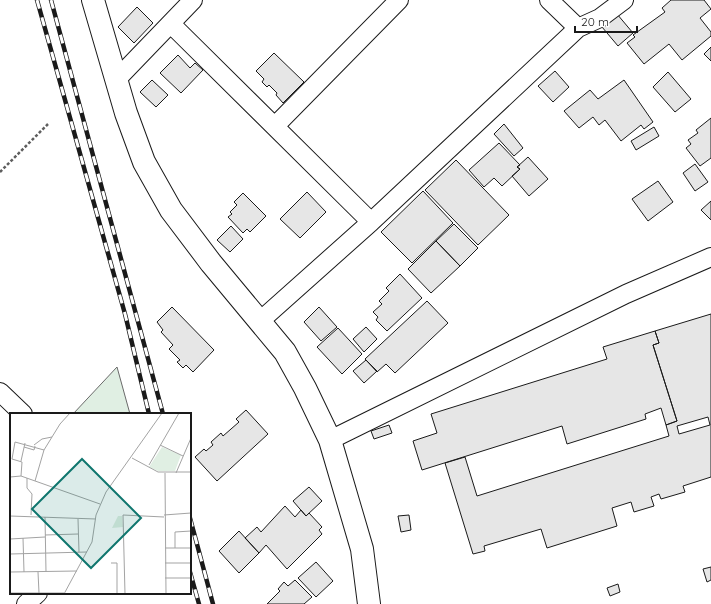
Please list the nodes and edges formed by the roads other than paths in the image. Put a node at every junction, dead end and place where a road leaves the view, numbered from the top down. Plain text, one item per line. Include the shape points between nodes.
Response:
1 (93, 0) edge
2 (193, 0) edge
3 (399, 0) edge
4 (549, 0) edge
5 (624, 0) edge
6 (170, 24) junction
7 (578, 28) junction
8 (116, 80) junction
9 (275, 126) junction
10 (371, 222) junction
11 (711, 257) edge
12 (260, 321) junction
13 (0, 392) edge
14 (22, 413) edge
15 (330, 440) junction
16 (37, 594) edge
17 (26, 604) edge
18 (369, 604) edge

1 - 8 street
2 - 6 street
3 - 9 street
4 - 7 street
5 - 7 street via 600,18
6 - 8 street
6 - 9 street
7 - 10 street
8 - 12 street via 144,162 171,210
9 - 10 street
10 - 12 street
11 - 15 street via 626,294
12 - 15 street via 286,352
13 - 14 street
15 - 18 street via 362,549
16 - 17 street

